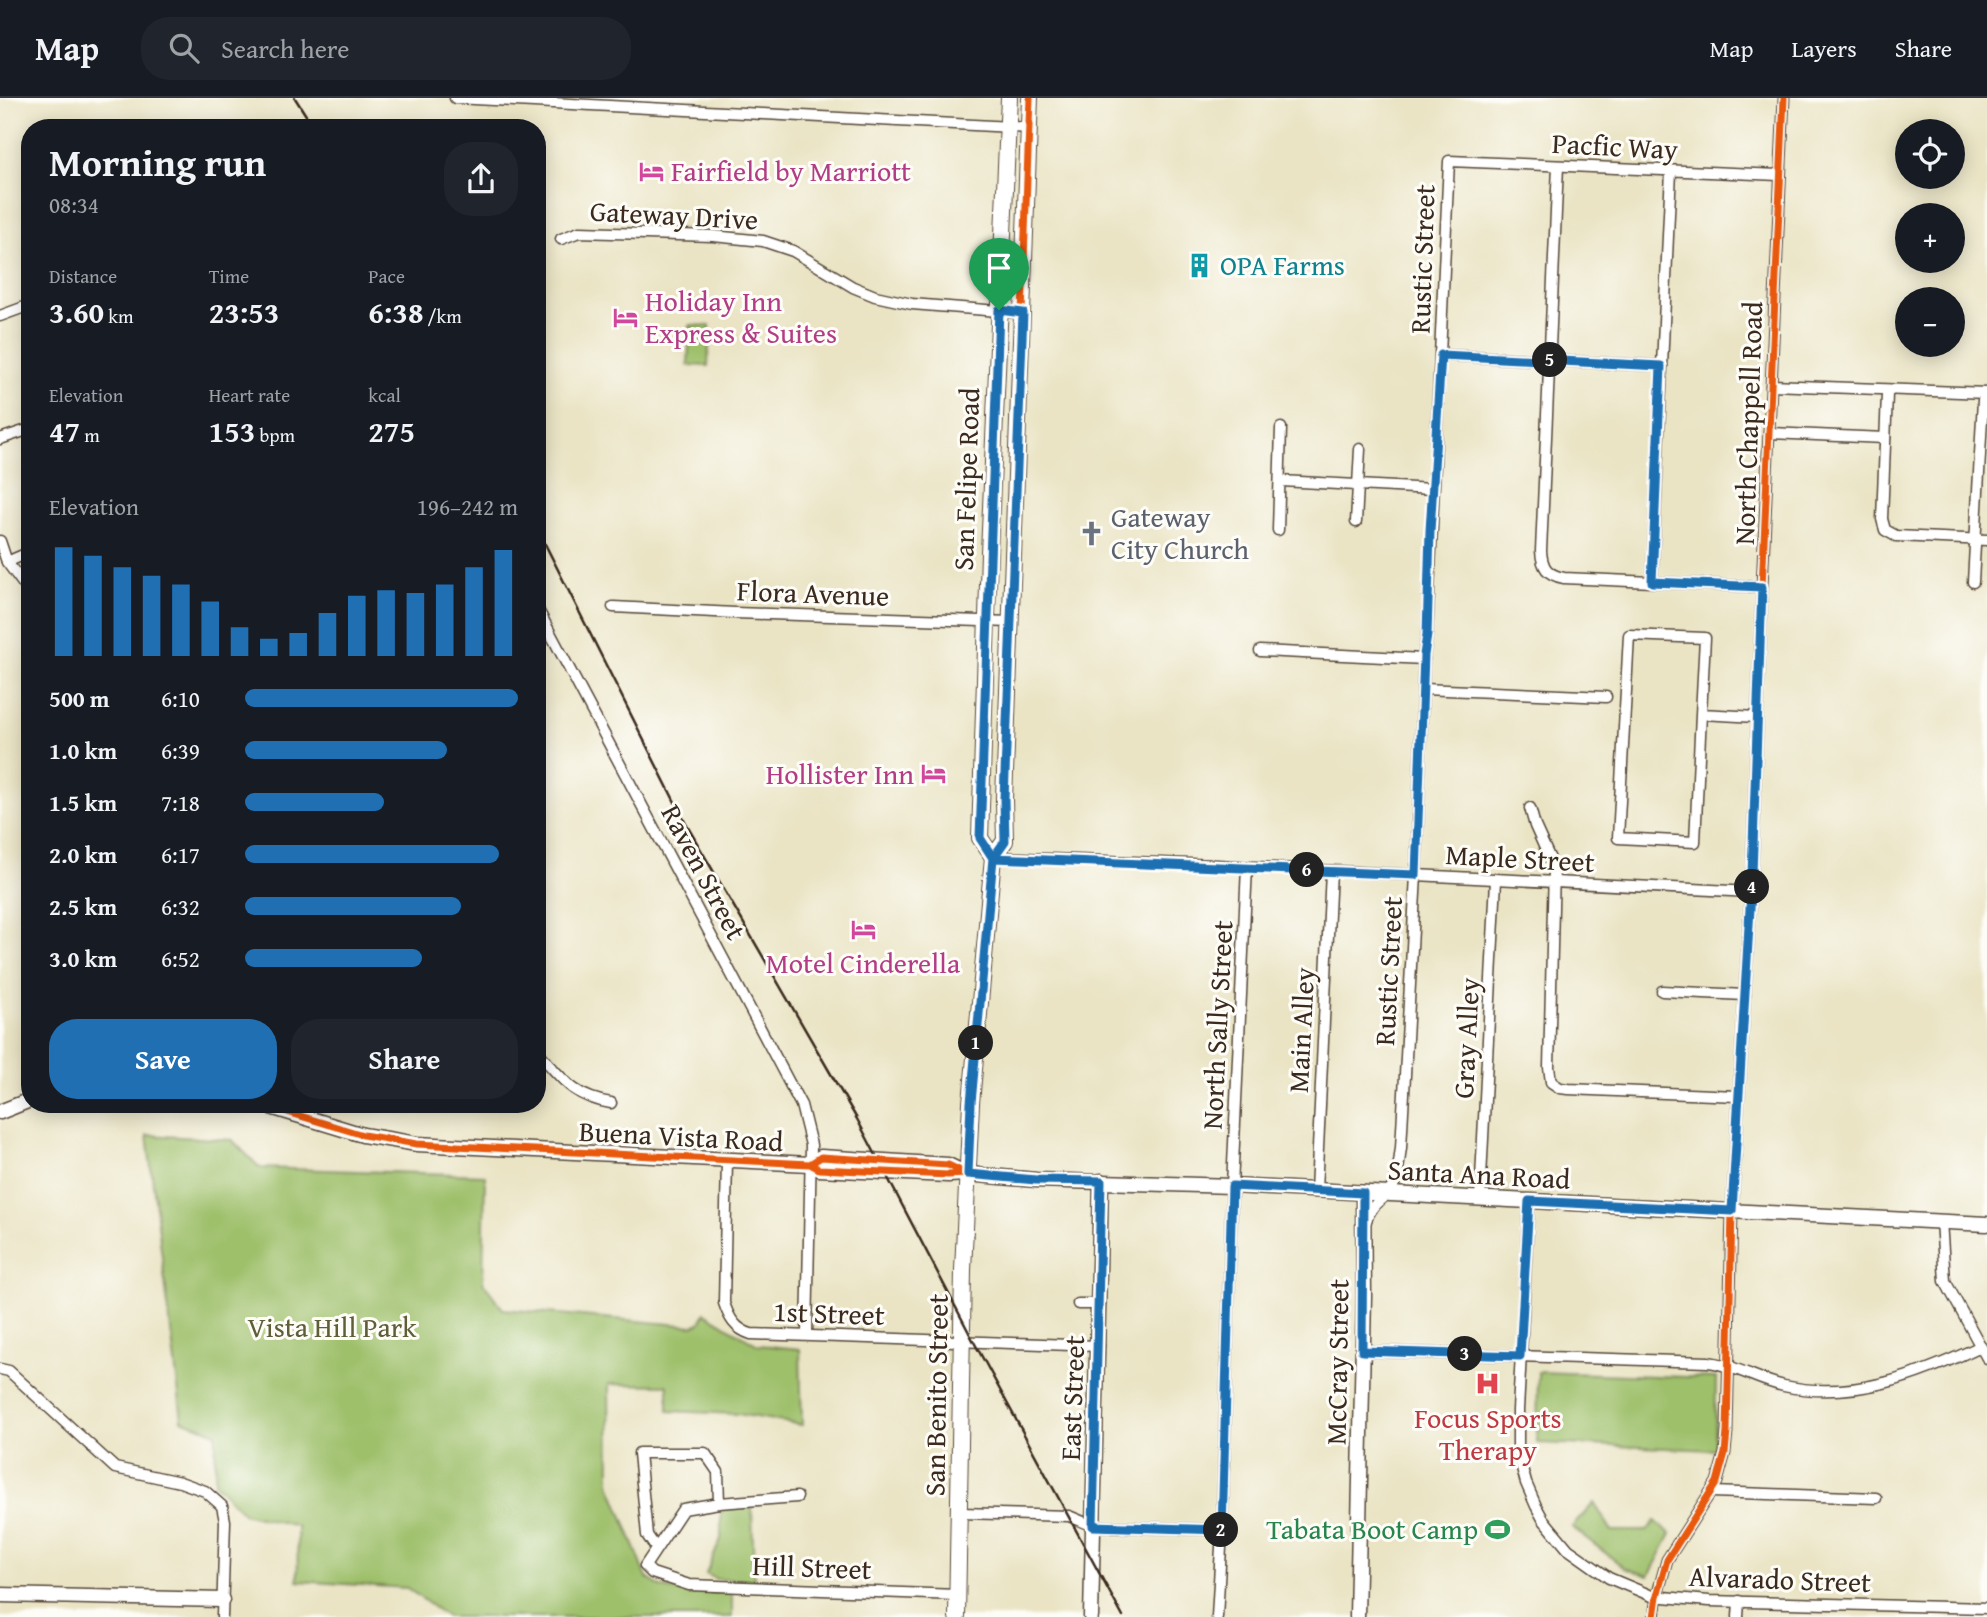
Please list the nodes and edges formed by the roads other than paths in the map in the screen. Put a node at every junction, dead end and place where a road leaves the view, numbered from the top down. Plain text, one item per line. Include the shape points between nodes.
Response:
1 (455, 98) edge
2 (1009, 98) edge
3 (1030, 98) edge
4 (1784, 98) edge
5 (1007, 127) junction
6 (1030, 128) junction
7 (1449, 161) joint
8 (1558, 166) junction
9 (1671, 171) junction
10 (1780, 175) junction
11 (561, 239) dead end
12 (21, 308) edge
13 (999, 310) junction
14 (1023, 313) junction
15 (0, 316) edge
16 (1441, 355) junction
17 (1550, 360) junction
18 (1661, 366) junction
19 (1770, 385) junction
20 (1887, 394) dead end
21 (1985, 396) edge
22 (1282, 428) dead end
23 (21, 432) edge
24 (1769, 433) junction
25 (1885, 438) junction
26 (0, 439) edge
27 (1984, 445) edge
28 (1360, 449) dead end
29 (1280, 481) junction
30 (1358, 485) junction
31 (1433, 489) junction
32 (1356, 523) dead end
33 (1278, 530) dead end
34 (1981, 540) edge
35 (0, 541) edge
36 (21, 556) edge
37 (7, 562) junction
38 (21, 581) edge
39 (1652, 582) junction
40 (1973, 582) dead end
41 (1762, 587) junction
42 (613, 607) dead end
43 (987, 622) junction
44 (1011, 622) junction
45 (546, 625) edge
46 (1260, 651) dead end
47 (1424, 659) junction
48 (1423, 688) junction
49 (1606, 697) dead end
50 (1701, 714) junction
51 (1757, 716) junction
52 (1531, 808) dead end
53 (993, 858) junction
54 (1247, 867) junction
55 (1331, 871) junction
56 (1416, 875) junction
57 (1496, 880) junction
58 (1555, 883) junction
59 (1751, 892) junction
60 (1662, 990) dead end
61 (1745, 995) junction
62 (546, 1061) edge
63 (1737, 1096) junction
64 (611, 1103) dead end
65 (21, 1104) edge
66 (0, 1112) edge
67 (291, 1113) edge
68 (727, 1160) junction
69 (810, 1164) junction
70 (968, 1174) junction
71 (1101, 1181) junction
72 (1232, 1186) junction
73 (1316, 1191) junction
74 (1363, 1193) junction
75 (1387, 1194) junction
76 (1480, 1198) junction
77 (1529, 1201) junction
78 (1732, 1211) junction
79 (1941, 1222) junction
80 (1987, 1224) edge
81 (1364, 1230) junction
82 (1078, 1304) dead end
83 (1100, 1304) junction
84 (807, 1335) junction
85 (963, 1341) junction
86 (1098, 1346) junction
87 (1981, 1346) junction
88 (1362, 1351) junction
89 (1520, 1356) junction
90 (1987, 1358) edge
91 (1729, 1365) junction
92 (0, 1369) edge
93 (1712, 1492) junction
94 (797, 1497) dead end
95 (1876, 1498) dead end
96 (719, 1503) junction
97 (960, 1513) junction
98 (1093, 1526) junction
99 (1222, 1530) junction
100 (656, 1548) junction
101 (0, 1595) edge
102 (957, 1595) junction
103 (1657, 1596) junction
104 (222, 1600) junction
105 (1739, 1601) junction
106 (1987, 1601) edge
107 (1987, 1608) edge
108 (1870, 1611) edge
109 (222, 1617) edge
110 (957, 1617) edge
111 (1091, 1617) edge
112 (1217, 1617) edge
113 (1357, 1617) edge
114 (1654, 1617) edge
115 (1738, 1617) edge
116 (1986, 1617) edge

1 - 5 street
2 - 5 main road, San Felipe Road
3 - 6 main road, San Felipe Road
4 - 10 street, North Chappell Road
5 - 6 street
5 - 13 main road, San Felipe Road
6 - 14 main road, San Felipe Road
7 - 8 street, Pacfic Way
7 - 16 street, Rustic Street
8 - 9 street, Pacfic Way
8 - 17 street
9 - 10 street, Pacfic Way
9 - 18 street
10 - 19 street, North Chappell Road
11 - 13 street, Gateway Drive via 579,232 763,241 793,251 874,296 912,304
12 - 15 street
13 - 14 street, Gateway Drive
13 - 43 main road, San Felipe Road
14 - 44 main road, San Felipe Road
16 - 17 street
16 - 31 street, Rustic Street
17 - 18 street
17 - 39 street via 1542,564 1557,577
18 - 39 street
19 - 21 street
19 - 24 street, North Chappell Road
20 - 25 street
21 - 27 street
22 - 29 street
23 - 26 street
24 - 25 street
24 - 41 street, North Chappell Road
25 - 34 street via 1885,530 1896,536
27 - 34 street
28 - 30 street
29 - 30 street
29 - 33 street
30 - 31 street
30 - 32 street
31 - 47 street, Rustic Street
34 - 40 street
35 - 37 street
36 - 37 street
37 - 38 street
39 - 41 street
41 - 51 street, North Chappell Road
42 - 43 street, Flora Avenue
43 - 44 street, Flora Avenue
43 - 53 main road, San Felipe Road via 980,838
44 - 53 main road, San Felipe Road via 1005,841
45 - 69 street, Raven Street via 801,1105 811,1145
46 - 47 street
47 - 48 street, Rustic Street
48 - 49 street
48 - 56 street, Rustic Street
50 - 50 street via 1705,638 1629,635 1618,838 1695,842
50 - 51 street
51 - 59 street, North Chappell Road
52 - 58 street via 1551,857
53 - 54 street, Maple Street
53 - 70 main road, San Felipe Road
54 - 55 street, Maple Street
54 - 72 street, North Sally Street
55 - 56 street, Maple Street
55 - 73 street, Main Alley
56 - 57 street, Maple Street
56 - 75 street, Rustic Street via 1401,1148 1397,1176
57 - 58 street, Maple Street
57 - 76 street, Gray Alley
58 - 59 street, Maple Street
58 - 63 street via 1551,1082 1568,1089
59 - 61 street, North Chappell Road
60 - 61 street
61 - 63 street, North Chappell Road
62 - 64 street via 573,1091
63 - 78 street, North Chappell Road
65 - 66 street
67 - 68 street, Buena Vista Road via 363,1135 417,1144
68 - 69 street, Buena Vista Road
68 - 84 street, 1st Street via 724,1303 730,1319 751,1334
69 - 70 street, Buena Vista Road via 819,1169
69 - 84 street, Raven Street
70 - 71 street, Santa Ana Road
70 - 85 main road, San Benito Street
71 - 72 street, Santa Ana Road
71 - 83 street, East Street
72 - 73 street, Santa Ana Road
72 - 99 street, North Sally Street
73 - 74 street, Santa Ana Road
74 - 75 street, Santa Ana Road
74 - 81 street, McCray Street
75 - 76 street, Santa Ana Road
75 - 81 street, Rustic Street via 1370,1209
76 - 77 street, Santa Ana Road
77 - 78 street, Santa Ana Road
77 - 89 street, Alvarado Street
78 - 79 street, Santa Ana Road
78 - 91 street, North Chappell Road
79 - 80 street, Santa Ana Road
79 - 87 street via 1945,1281
81 - 88 street, McCray Street
82 - 83 street
83 - 86 street, East Street
84 - 85 street, 1st Street
85 - 86 street, 1st Street
85 - 97 main road, San Benito Street
86 - 98 street, East Street
87 - 90 street
87 - 91 street via 1904,1379 1849,1389 1782,1386
88 - 89 street
88 - 113 street, McCray Street
89 - 91 street
89 - 103 street, Alvarado Street via 1519,1456 1543,1519 1568,1549 1597,1571
91 - 93 street, North Chappell Road via 1725,1453
92 - 104 street via 18,1378 115,1468 194,1486 219,1501 225,1511
93 - 95 street
93 - 103 street, North Chappell Road via 1667,1560
94 - 96 street
96 - 100 street via 683,1509
96 - 100 street via 718,1472 705,1453 639,1452 647,1535
97 - 98 street via 1069,1516
97 - 102 main road, San Benito Street
98 - 99 street
98 - 111 street, East Street
99 - 112 street, North Sally Street
100 - 102 street, Hill Street via 645,1566 652,1573 689,1585
101 - 104 street
102 - 110 main road, San Benito Street
103 - 105 street, Alvarado Street
103 - 114 street, North Chappell Road
104 - 109 street
105 - 108 street, Alvarado Street
105 - 115 street
106 - 107 street
107 - 108 street, Alvarado Street
107 - 116 street

